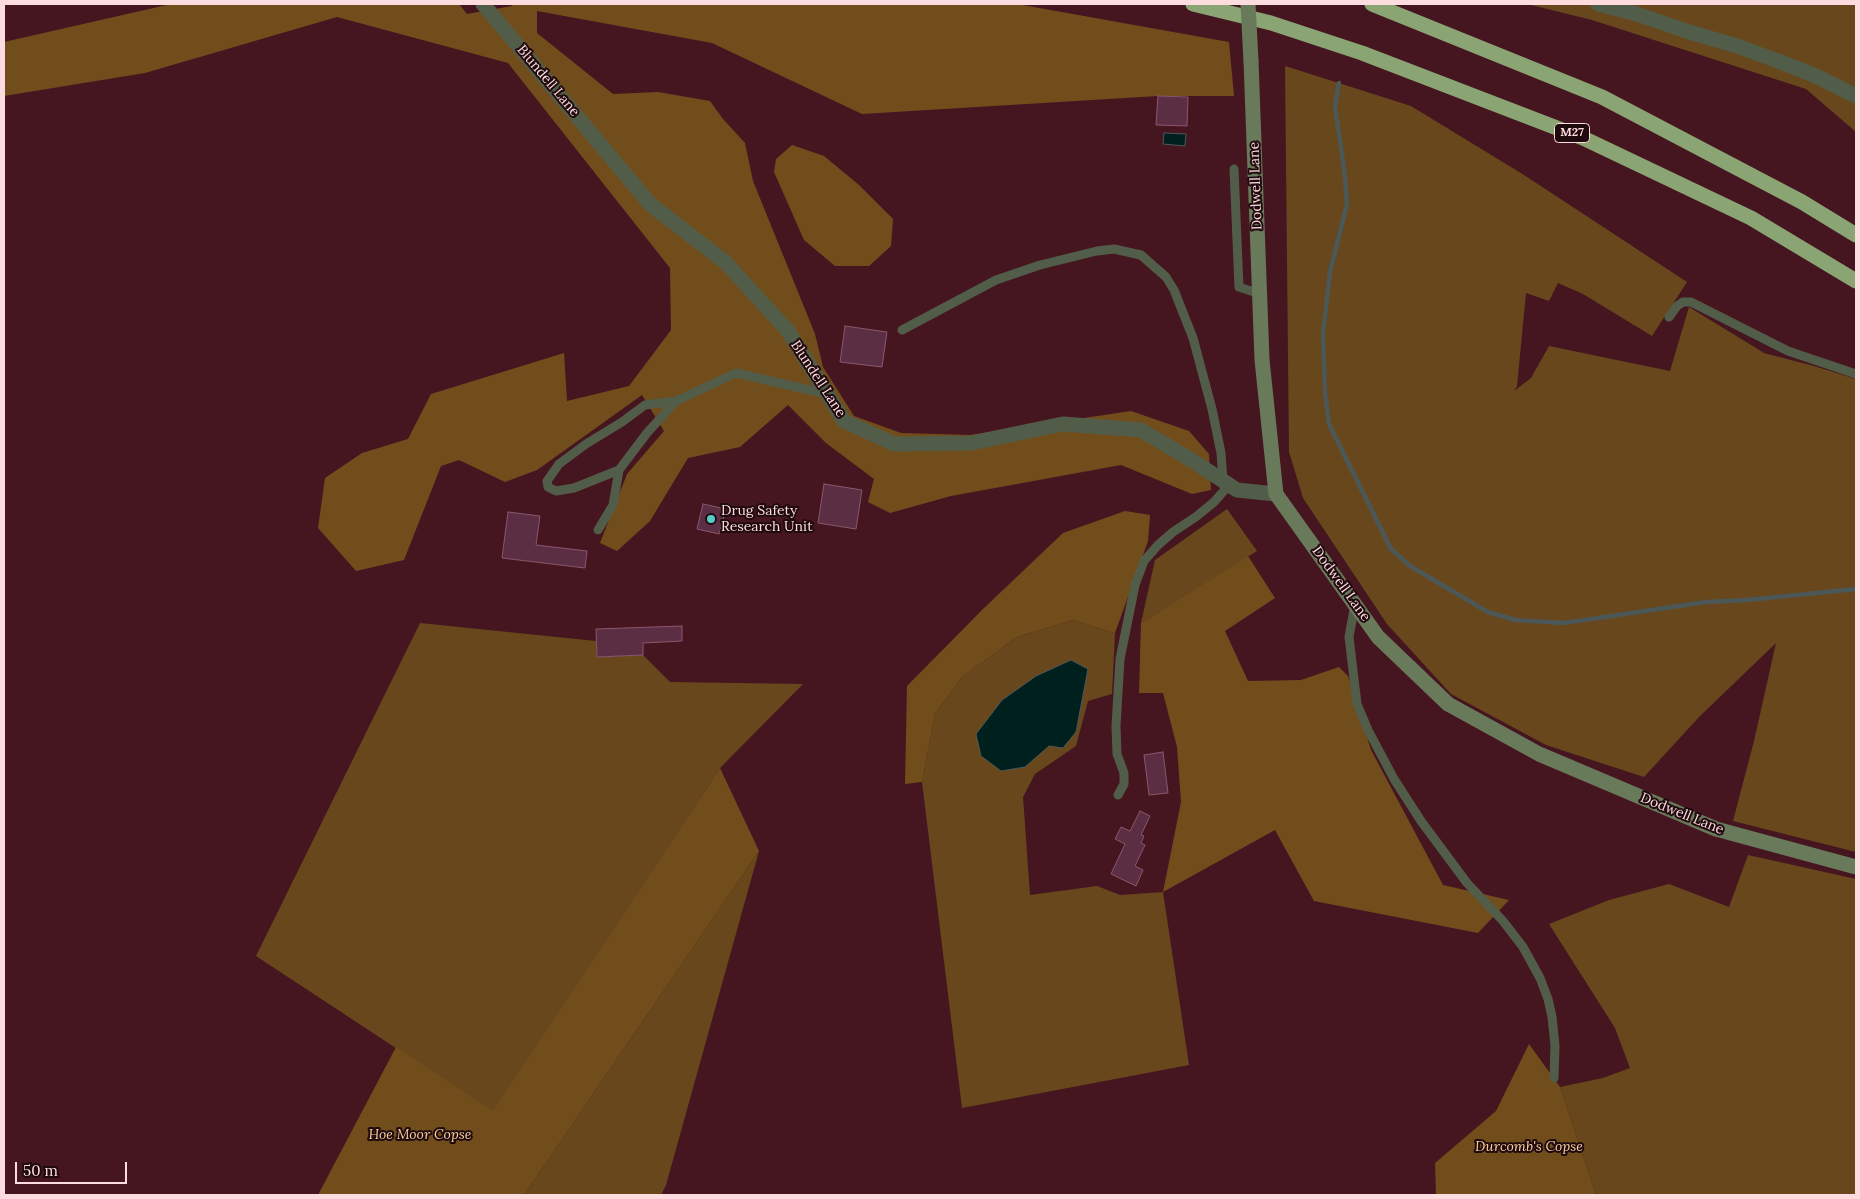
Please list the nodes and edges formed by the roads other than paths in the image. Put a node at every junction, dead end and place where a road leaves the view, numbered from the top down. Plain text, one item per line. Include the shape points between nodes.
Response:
1 (483, 4) edge
2 (1193, 4) edge
3 (1248, 4) edge
4 (1372, 4) edge
5 (1598, 4) edge
6 (1856, 96) edge
7 (1234, 169) dead end
8 (1856, 235) edge
9 (1856, 280) edge
10 (1260, 294) junction
11 (1669, 317) dead end
12 (902, 330) dead end
13 (1856, 374) edge
14 (827, 394) junction
15 (676, 401) junction
16 (619, 470) junction
17 (1226, 483) junction
18 (1276, 494) junction
19 (598, 530) dead end
20 (1355, 604) junction
21 (1118, 795) dead end
22 (1856, 867) edge
23 (1554, 1078) dead end

1 - 14 street, Blundell Lane via 650,204 725,262 788,331
2 - 9 highway, M27 via 1271,23 1362,52 1583,138 1751,218
3 - 10 street, Dodwell Lane, bridge
4 - 8 highway via 1602,97 1802,202
5 - 6 street via 1737,46 1816,76
7 - 10 lane via 1239,288
10 - 18 street, Dodwell Lane via 1262,360
11 - 13 lane via 1677,306 1691,302 1788,351
12 - 17 lane via 996,280 1040,265 1114,249 1141,255 1166,277 1193,338 1212,409
14 - 15 lane via 736,373
14 - 17 street, Blundell Lane via 844,421 894,444 971,443 1063,424 1141,430
15 - 16 lane
15 - 16 lane via 645,405 586,444 559,464 547,481 548,487 556,491 574,488
16 - 19 lane via 613,505
17 - 18 street, Blundell Lane via 1238,490
17 - 21 lane via 1214,502 1158,545 1144,561 1134,585 1120,659 1116,726 1117,754 1124,784
18 - 20 street, Dodwell Lane
20 - 22 street, Dodwell Lane via 1378,637 1448,704 1539,754 1716,829
20 - 23 lane via 1350,637 1357,704 1394,779 1421,821 1467,883 1524,947 1548,999 1555,1046

